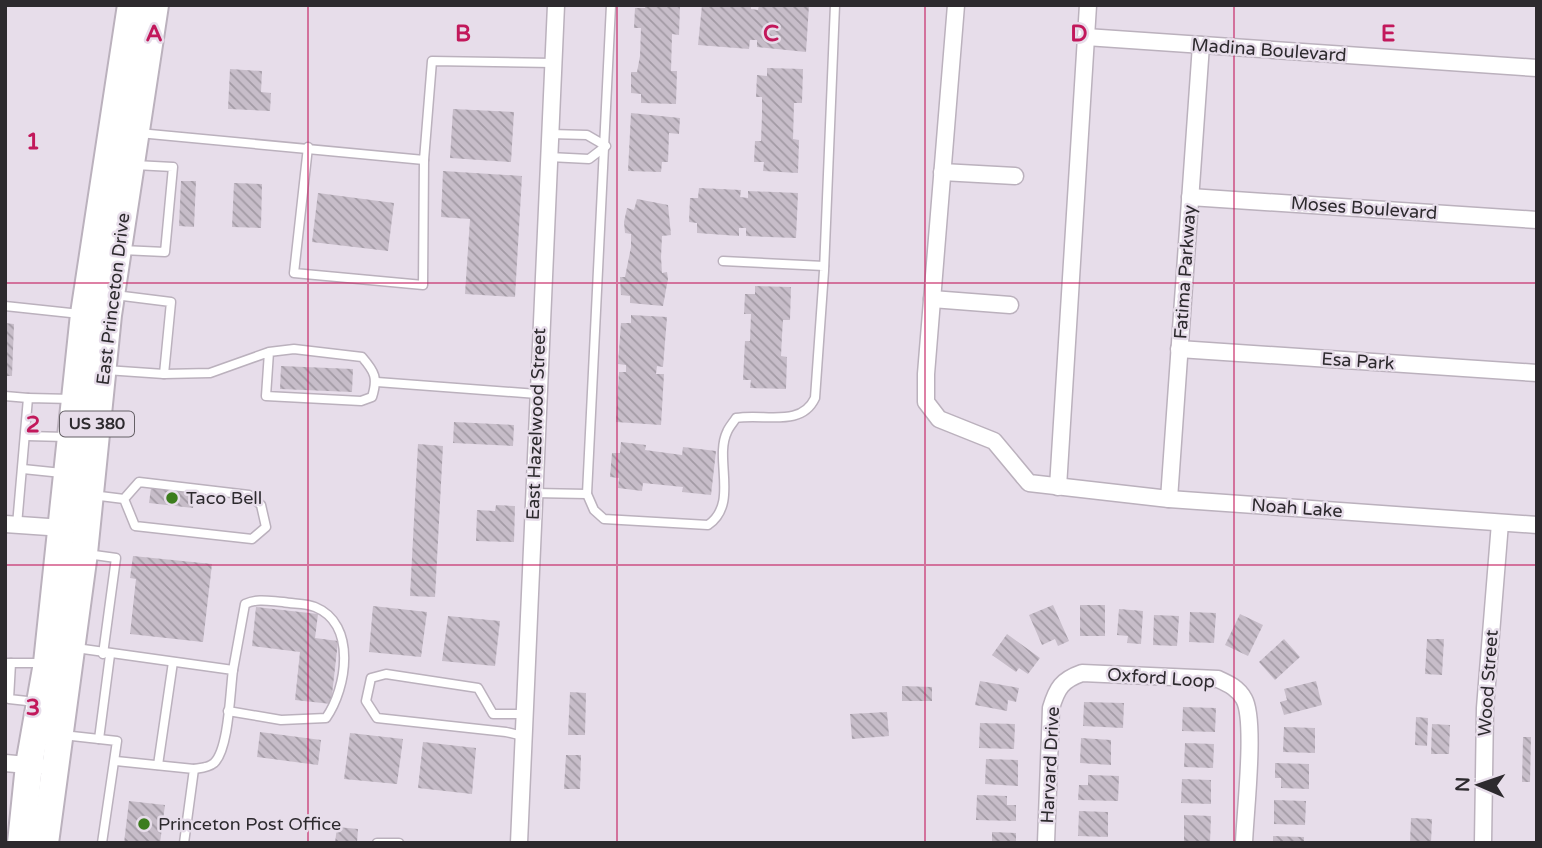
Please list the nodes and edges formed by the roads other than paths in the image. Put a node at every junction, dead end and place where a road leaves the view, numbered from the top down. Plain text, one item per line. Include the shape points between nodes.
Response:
1 (131, 5) edge
2 (155, 5) edge
3 (556, 5) edge
4 (611, 5) edge
5 (835, 5) edge
6 (956, 5) edge
7 (1088, 5) edge
8 (1086, 37) junction
9 (1201, 45) junction
10 (553, 63) junction
11 (1537, 68) edge
12 (136, 133) junction
13 (550, 134) junction
14 (606, 146) junction
15 (307, 147) junction
16 (549, 157) junction
17 (424, 160) junction
18 (132, 165) junction
19 (942, 173) junction
20 (1015, 176) dead end
21 (1191, 197) junction
22 (1537, 220) edge
23 (106, 247) junction
24 (723, 261) dead end
25 (824, 266) junction
26 (932, 299) junction
27 (98, 304) junction
28 (1010, 305) dead end
29 (5, 306) edge
30 (1179, 349) junction
31 (269, 352) junction
32 (103, 370) junction
33 (1537, 373) edge
34 (164, 374) junction
35 (377, 382) junction
36 (537, 394) junction
37 (5, 396) edge
38 (28, 398) junction
39 (77, 399) junction
40 (27, 436) junction
41 (73, 437) junction
42 (23, 469) junction
43 (75, 487) junction
44 (1058, 488) junction
45 (533, 493) junction
46 (587, 494) junction
47 (124, 499) junction
48 (1169, 499) junction
49 (1500, 523) junction
50 (11, 524) edge
51 (1537, 525) edge
52 (63, 528) junction
53 (84, 554) junction
54 (72, 648) junction
55 (106, 654) junction
56 (173, 662) junction
57 (8, 663) edge
58 (47, 663) junction
59 (233, 670) junction
60 (1057, 688) joint
61 (40, 702) junction
62 (228, 710) junction
63 (524, 714) junction
64 (59, 735) junction
65 (523, 736) junction
66 (99, 739) junction
67 (116, 761) junction
68 (158, 765) junction
69 (29, 766) edge
70 (194, 769) junction
71 (21, 843) edge
72 (45, 843) edge
73 (102, 843) edge
74 (184, 843) edge
75 (377, 843) edge
76 (398, 843) edge
77 (519, 843) edge
78 (1046, 843) edge
79 (1244, 843) edge
80 (1483, 843) edge

1 - 23 highway, East Princeton Drive / US 380
2 - 12 highway, East Princeton Drive / US 380
3 - 10 street, East Hazelwood Street
4 - 14 lane
5 - 25 lane
6 - 19 street, Noah Lake
7 - 8 street
8 - 9 street, Madina Boulevard
8 - 44 street
9 - 11 street, Madina Boulevard
9 - 21 street, Fatima Parkway
10 - 13 street, East Hazelwood Street
10 - 17 lane via 432,61
12 - 15 lane
12 - 18 highway, East Princeton Drive / US 380
13 - 14 lane via 587,135
13 - 16 street, East Hazelwood Street
14 - 16 lane via 589,159
14 - 46 lane
15 - 17 lane
15 - 17 lane via 294,273 423,285
16 - 36 street, East Hazelwood Street
18 - 23 highway, East Princeton Drive / US 380
18 - 23 lane via 173,167 165,252
19 - 20 street
19 - 26 street, Noah Lake
21 - 22 street, Moses Boulevard
21 - 30 street, Fatima Parkway
23 - 27 highway, East Princeton Drive / US 380
24 - 25 lane
25 - 46 lane via 815,398 809,411 796,417 736,418 725,434 723,502 718,518 708,525 604,519
26 - 28 street
26 - 44 street, Noah Lake via 926,402 939,419 994,441 1028,483
27 - 29 lane
27 - 32 highway, East Princeton Drive / US 380
27 - 34 lane via 171,302
27 - 39 highway, East Princeton Drive / US 380
30 - 33 street, Esa Park
30 - 48 street, Fatima Parkway
31 - 34 lane via 211,373
31 - 35 lane via 294,349 362,357
31 - 35 lane via 266,396 360,401 372,397
32 - 34 lane
32 - 43 highway, East Princeton Drive / US 380
35 - 36 lane
36 - 45 street, East Hazelwood Street
37 - 38 lane
38 - 39 lane
38 - 40 lane
39 - 41 highway, East Princeton Drive / US 380
40 - 41 lane
40 - 42 lane
41 - 43 highway, East Princeton Drive / US 380
42 - 43 lane
42 - 50 lane
43 - 47 lane
43 - 52 highway, East Princeton Drive / US 380
43 - 53 highway, East Princeton Drive / US 380
44 - 48 street, Noah Lake
45 - 46 lane
45 - 63 street, East Hazelwood Street
47 - 47 lane via 135,526 252,539 266,527 261,505 249,495 139,482
48 - 49 street, Noah Lake
49 - 51 street, Noah Lake
49 - 80 street, Wood Street via 1485,708
50 - 52 street
52 - 58 highway, East Princeton Drive / US 380
53 - 54 highway, East Princeton Drive / US 380
53 - 55 lane via 116,558
54 - 55 lane
54 - 64 highway, East Princeton Drive / US 380
55 - 56 lane
55 - 66 lane
56 - 59 lane
56 - 68 lane
57 - 58 lane
57 - 61 lane via 9,699
58 - 61 highway, East Princeton Drive / US 380
59 - 62 lane
59 - 62 lane via 245,604 255,599 313,606 334,622 341,635 341,688 326,718 281,720
60 - 78 street, Harvard Drive via 1051,708
60 - 79 street, Oxford Loop via 1082,673 1218,679 1234,686 1245,701 1249,722
61 - 69 highway, East Princeton Drive / US 380
62 - 70 lane via 218,760
63 - 65 street, East Hazelwood Street
63 - 65 lane via 493,714 478,688 386,674 371,678 366,701 377,718
64 - 66 lane
64 - 69 highway, East Princeton Drive / US 380
65 - 77 street, East Hazelwood Street
66 - 67 lane via 117,741
67 - 68 lane
67 - 73 lane
68 - 70 lane
69 - 71 highway, East Princeton Drive / US 380
69 - 72 highway, East Princeton Drive / US 380
70 - 74 lane
75 - 76 lane

